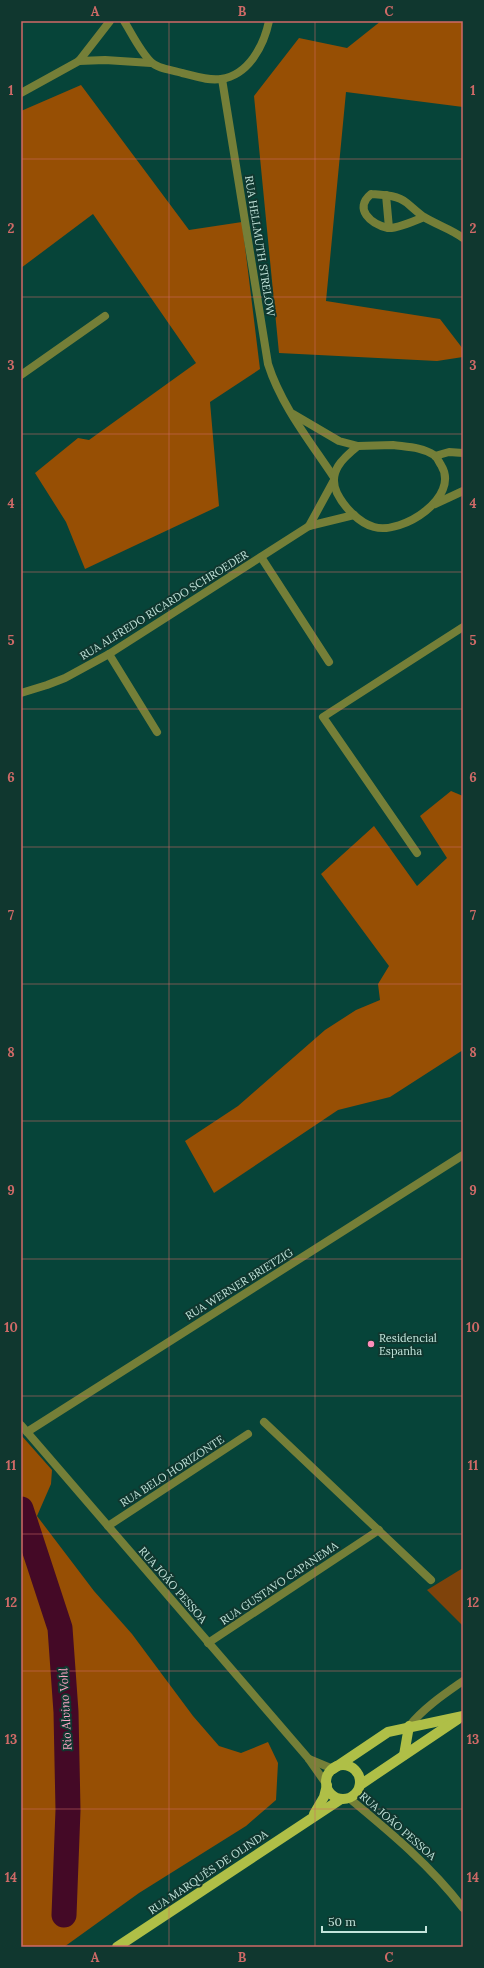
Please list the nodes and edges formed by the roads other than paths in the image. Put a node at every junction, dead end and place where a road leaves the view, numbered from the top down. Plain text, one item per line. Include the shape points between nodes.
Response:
1 (110, 21) edge
2 (124, 21) edge
3 (269, 21) edge
4 (79, 61) junction
5 (151, 63) junction
6 (222, 79) junction
7 (21, 93) edge
8 (386, 195) junction
9 (424, 218) junction
10 (389, 228) junction
11 (463, 238) edge
12 (105, 316) dead end
13 (21, 375) edge
14 (290, 413) junction
15 (358, 446) junction
16 (463, 453) edge
17 (435, 456) junction
18 (333, 479) junction
19 (463, 491) edge
20 (435, 504) junction
21 (354, 515) junction
22 (310, 526) junction
23 (262, 557) junction
24 (463, 627) edge
25 (109, 654) junction
26 (329, 662) dead end
27 (22, 692) edge
28 (157, 732) dead end
29 (417, 853) dead end
30 (463, 1155) edge
31 (264, 1422) dead end
32 (21, 1425) edge
33 (27, 1432) junction
34 (248, 1434) dead end
35 (108, 1526) junction
36 (379, 1530) junction
37 (431, 1580) dead end
38 (208, 1643) junction
39 (463, 1681) edge
40 (463, 1716) edge
41 (409, 1726) junction
42 (404, 1755) junction
43 (308, 1758) junction
44 (333, 1769) junction
45 (327, 1785) junction
46 (360, 1785) junction
47 (345, 1798) junction
48 (312, 1818) junction
49 (463, 1908) edge
50 (117, 1947) edge

1 - 4 street
2 - 5 street
3 - 6 street via 260,49 248,64 234,75
4 - 5 street
4 - 7 street
5 - 6 street via 161,68 208,79
6 - 14 street, RUA HELLMUTH STRELOW via 268,364
8 - 9 street via 405,202
8 - 10 street
8 - 10 street via 371,194 362,206 366,215 374,222
9 - 10 street
9 - 11 street via 452,230
12 - 13 street
14 - 15 street via 338,441
14 - 18 street, RUA HELLMUTH STRELOW
15 - 17 street via 393,445 421,449
15 - 18 street via 339,463
16 - 17 street via 449,452
17 - 20 street via 445,471 445,476 444,487
18 - 21 street via 337,494
18 - 22 street, RUA ALFREDO RICARDO SCHROEDER
19 - 20 street
20 - 21 street via 397,526 375,528
21 - 22 street, RUA ALFREDO RICARDO SCHROEDER
22 - 23 street, RUA ALFREDO RICARDO SCHROEDER
23 - 25 street, RUA ALFREDO RICARDO SCHROEDER
23 - 26 street
24 - 29 street via 323,717
25 - 27 street, RUA ALFREDO RICARDO SCHROEDER via 47,686
25 - 28 street
30 - 33 street, RUA WERNER BRIETZIG
31 - 36 street
32 - 33 street, RUA JOÃO PESSOA
33 - 35 street, RUA JOÃO PESSOA
34 - 35 street, RUA BELO HORIZONTE
35 - 38 street, RUA JOÃO PESSOA
36 - 37 street
36 - 38 street, RUA GUSTAVO CAPANEMA
38 - 43 street, RUA JOÃO PESSOA
39 - 41 street via 433,1702
40 - 41 main road
40 - 42 main road
41 - 42 main road
41 - 44 main road via 376,1738
42 - 46 main road
43 - 44 street, RUA JOÃO PESSOA
43 - 45 street, RUA JOÃO PESSOA
44 - 45 main road via 327,1776
44 - 46 main road via 338,1766 349,1766 358,1774
45 - 47 main road via 332,1794
45 - 48 main road, RUA MARQUÊS DE OLINDA via 322,1802
46 - 47 main road via 354,1795
47 - 48 main road, RUA MARQUÊS DE OLINDA
47 - 49 street, RUA JOÃO PESSOA via 402,1842 431,1869
48 - 50 main road, RUA MARQUÊS DE OLINDA

